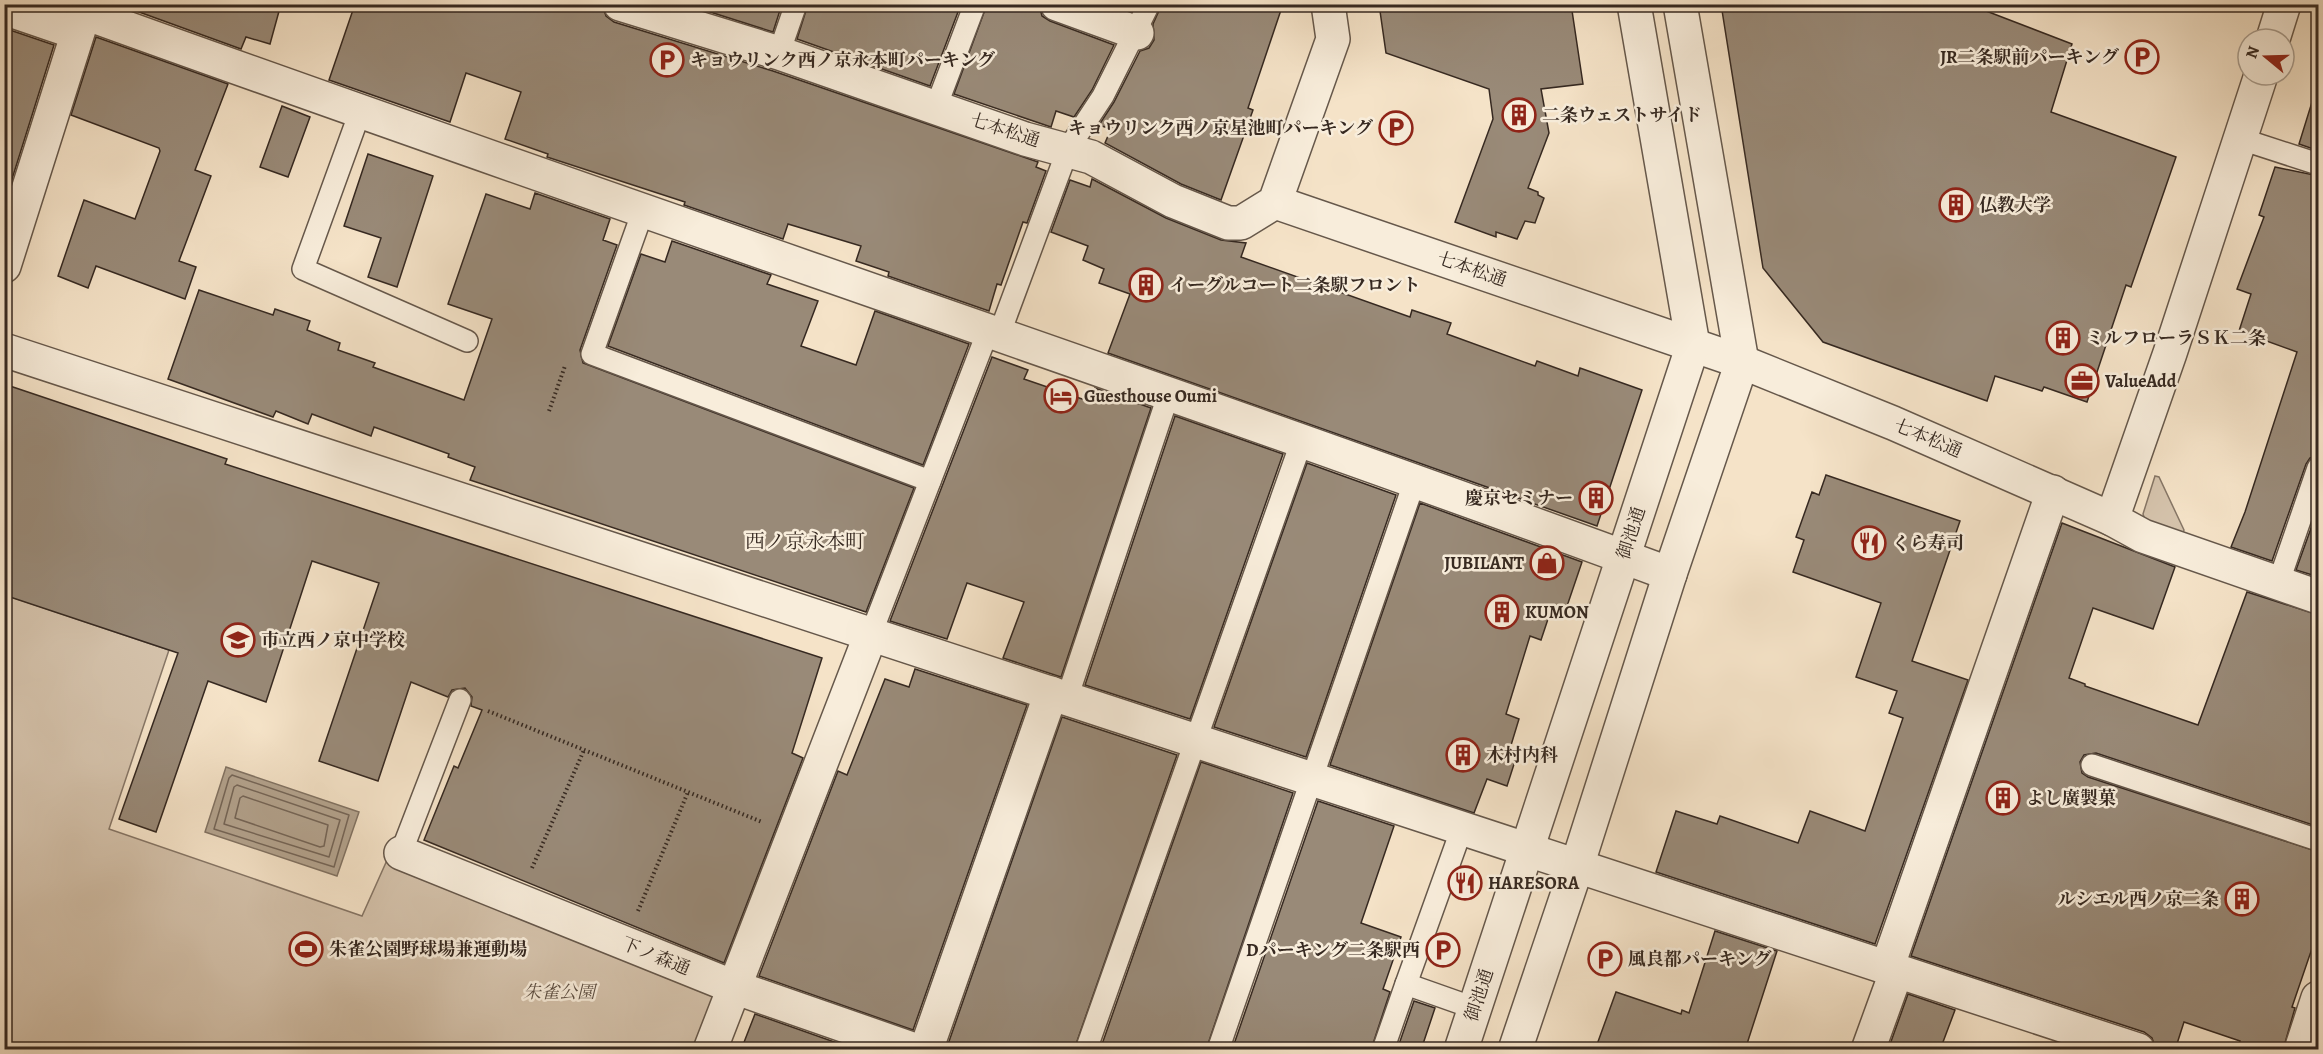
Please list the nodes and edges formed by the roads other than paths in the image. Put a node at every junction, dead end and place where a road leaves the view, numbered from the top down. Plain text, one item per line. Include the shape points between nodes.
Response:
1 (796, 4) edge
2 (975, 4) edge
3 (1057, 4) edge
4 (1328, 4) edge
5 (1634, 4) edge
6 (1680, 4) edge
7 (2284, 4) edge
8 (626, 5) edge
9 (4, 8) edge
10 (83, 17) edge
11 (1143, 19) edge
12 (2277, 27) edge
13 (778, 53) junction
14 (2257, 87) edge
15 (936, 107) junction
16 (360, 112) junction
17 (2241, 139) junction
18 (1068, 148) junction
19 (2319, 164) edge
20 (1275, 202) junction
21 (12, 210) edge
22 (643, 211) junction
23 (4, 266) edge
24 (994, 333) junction
25 (467, 341) dead end
26 (1693, 345) junction
27 (4, 350) edge
28 (1742, 362) junction
29 (1168, 396) junction
30 (1301, 443) junction
31 (2319, 468) edge
32 (930, 481) junction
33 (1414, 483) junction
34 (2053, 492) junction
35 (2112, 519) junction
36 (1623, 557) junction
37 (1670, 574) junction
38 (2278, 584) junction
39 (2319, 597) edge
40 (871, 634) junction
41 (1059, 695) junction
42 (460, 700) road end
43 (1194, 740) junction
44 (2092, 765) dead end
45 (1310, 778) junction
46 (1462, 828) junction
47 (2319, 840) edge
48 (1527, 849) junction
49 (401, 852) joint
50 (1577, 866) junction
51 (1892, 969) junction
52 (1406, 984) junction
53 (734, 987) junction
54 (2319, 998) edge
55 (1474, 1008) junction
56 (912, 1049) edge
57 (710, 1050) edge
58 (1086, 1050) edge
59 (1218, 1050) edge
60 (1383, 1050) edge
61 (1461, 1050) edge
62 (1515, 1050) edge
63 (1868, 1050) edge
64 (2138, 1050) edge
65 (2301, 1050) edge

1 - 13 lane
2 - 15 lane
3 - 11 street
4 - 20 street via 1333,39
5 - 26 street, 御池通
6 - 28 street
7 - 12 street
8 - 13 street, 七本松通
9 - 10 street
10 - 16 street
10 - 21 street
11 - 18 lane via 1103,96
13 - 15 street, 七本松通
14 - 17 street
15 - 18 street, 七本松通 via 1025,139
16 - 22 street
16 - 25 lane via 303,268
17 - 19 lane
17 - 35 street
18 - 20 street, 七本松通 via 1173,201 1228,223 1241,223
18 - 24 lane
20 - 26 street, 七本松通
21 - 23 street
22 - 24 street
22 - 32 lane via 592,354
24 - 29 street
24 - 32 lane
26 - 28 street, 七本松通
26 - 36 street, 御池通
27 - 40 street
28 - 34 street, 七本松通
28 - 37 street
29 - 30 street
29 - 41 lane
30 - 33 street
30 - 43 lane
31 - 38 lane
32 - 40 lane
33 - 36 street
33 - 45 lane
34 - 35 street, 七本松通
34 - 51 street
35 - 38 street, 七本松通 via 2143,536
36 - 37 street
36 - 48 street, 御池通
37 - 50 street
38 - 39 street, 七本松通
40 - 41 street
40 - 53 street
41 - 43 street
41 - 56 street
42 - 49 lane
43 - 45 street
43 - 58 lane
44 - 47 lane
45 - 46 street
45 - 59 lane
46 - 48 street
46 - 52 lane
48 - 50 street
48 - 55 street, 御池通
49 - 53 street, 下ノ森通
50 - 51 street
50 - 62 street
51 - 63 street
51 - 64 street
52 - 55 lane
52 - 60 lane
53 - 56 street, 下ノ森通
53 - 57 street
54 - 65 street
55 - 61 street, 御池通

